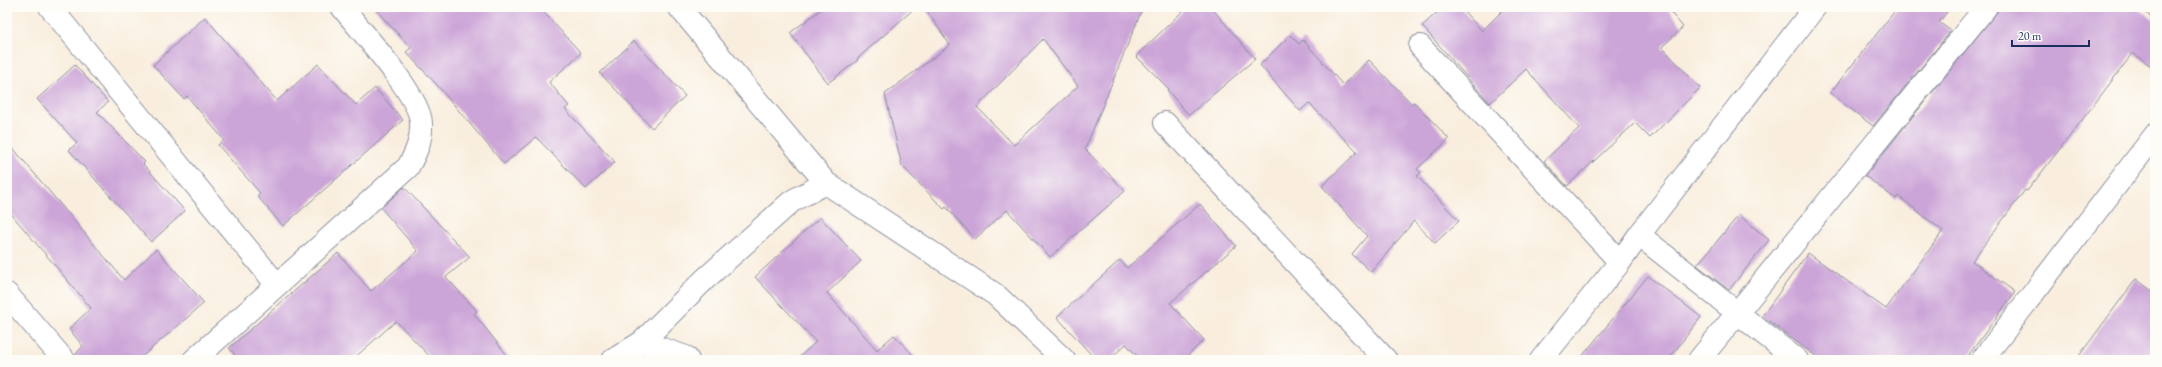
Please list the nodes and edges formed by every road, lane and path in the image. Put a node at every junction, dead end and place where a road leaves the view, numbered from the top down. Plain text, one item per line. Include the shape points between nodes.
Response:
1 (50, 7) edge
2 (342, 7) edge
3 (679, 7) edge
4 (1815, 7) edge
5 (1986, 7) edge
6 (1420, 46) dead end
7 (1165, 123) dead end
8 (2155, 135) edge
9 (826, 184) junction
10 (1639, 235) junction
11 (1620, 262) junction
12 (277, 285) junction
13 (7, 294) edge
14 (1737, 312) junction
15 (642, 342) junction
16 (64, 360) edge
17 (194, 360) edge
18 (613, 360) edge
19 (688, 360) edge
20 (1064, 360) edge
21 (1386, 360) edge
22 (1541, 360) edge
23 (1699, 360) edge
24 (1797, 360) edge
25 (1982, 360) edge

1 - 12 street
2 - 12 street via 414,101 422,122 419,147 408,167
3 - 9 street
4 - 10 street
5 - 14 street
6 - 11 street
7 - 21 street
8 - 25 street
9 - 15 street via 792,201 704,280
9 - 20 street via 996,295
10 - 11 street
10 - 14 street
11 - 22 street
12 - 17 street
13 - 16 street
14 - 23 street
14 - 24 street
15 - 18 street
15 - 19 street via 686,357

